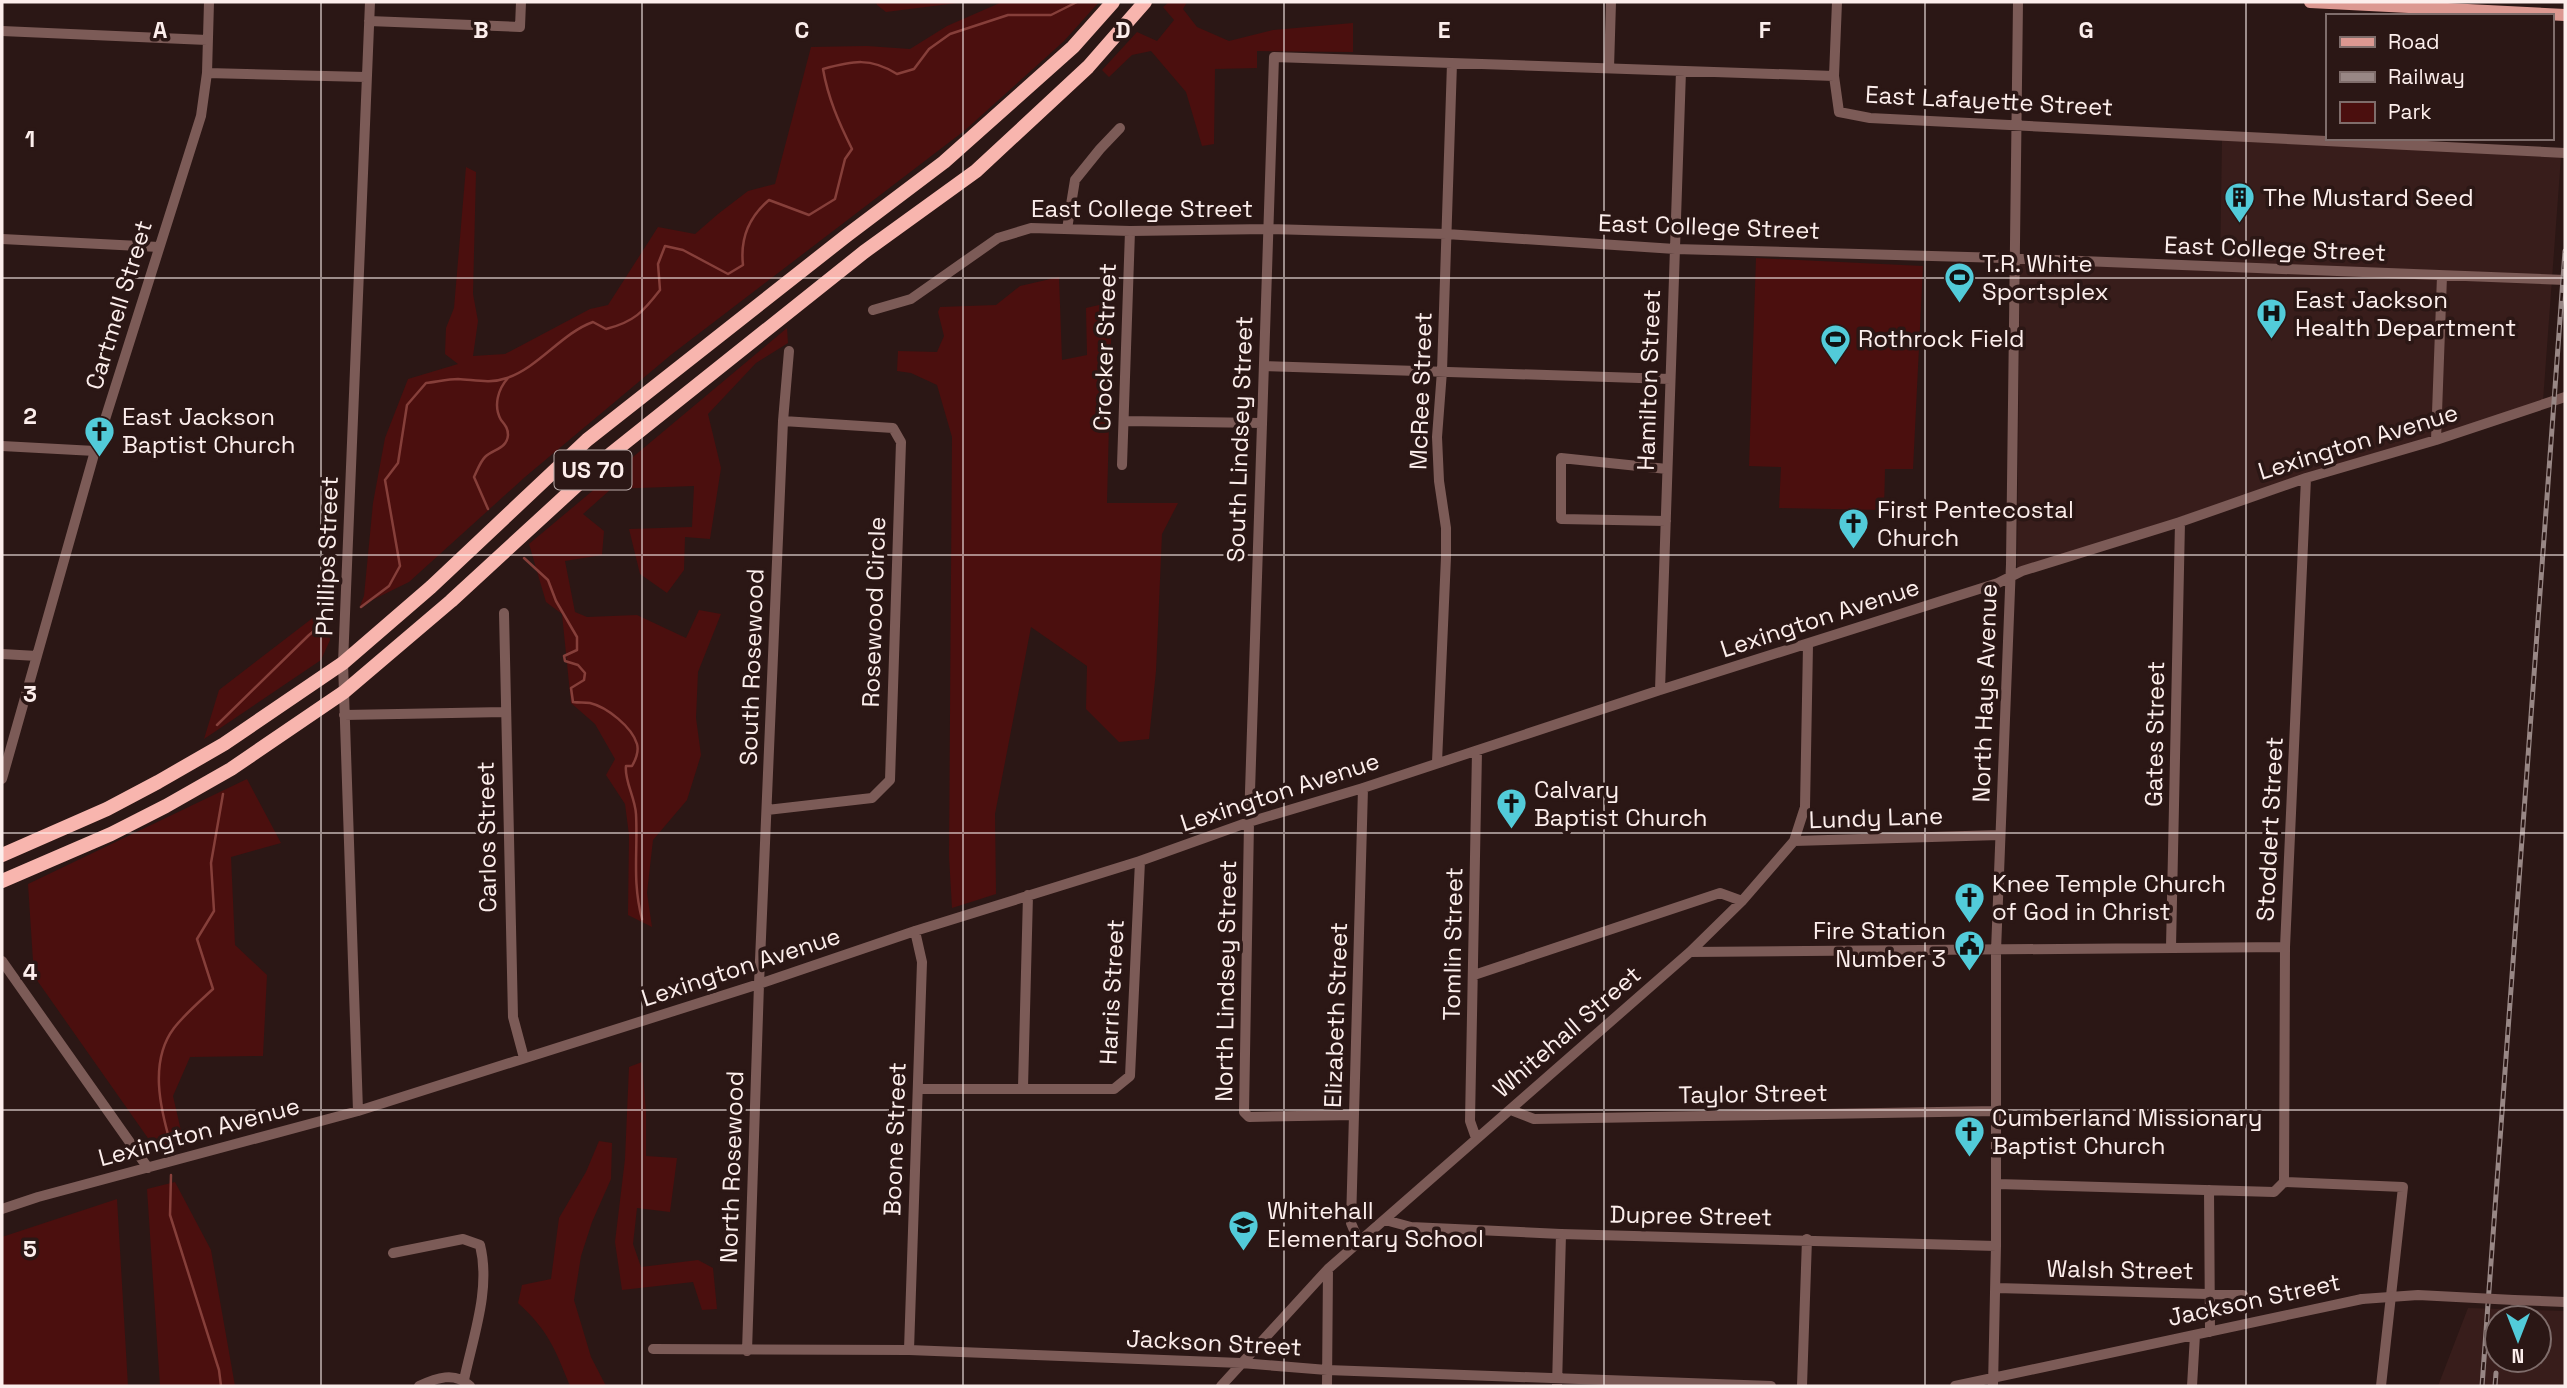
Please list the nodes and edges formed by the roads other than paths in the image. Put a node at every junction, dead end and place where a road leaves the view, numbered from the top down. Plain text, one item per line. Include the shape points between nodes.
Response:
1 (209, 2) edge
2 (370, 2) edge
3 (521, 2) edge
4 (1113, 2) edge
5 (1145, 2) edge
6 (1611, 2) edge
7 (1837, 2) edge
8 (2018, 2) edge
9 (2310, 2) edge
10 (2335, 2) edge
11 (2515, 8) edge
12 (2552, 14) edge
13 (369, 21) junction
14 (2, 31) edge
15 (207, 40) junction
16 (1274, 57) joint
17 (1452, 63) junction
18 (1609, 68) junction
19 (1681, 71) junction
20 (207, 73) junction
21 (1834, 76) junction
22 (366, 77) junction
23 (2017, 125) junction
24 (1120, 128) dead end
25 (2565, 153) edge
26 (1067, 229) junction
27 (1268, 229) junction
28 (1130, 231) junction
29 (1446, 234) junction
30 (2, 239) edge
31 (159, 247) junction
32 (1675, 249) junction
33 (2015, 259) junction
34 (2442, 276) junction
35 (2565, 280) edge
36 (873, 310) dead end
37 (789, 351) dead end
38 (1264, 366) junction
39 (1442, 371) junction
40 (1671, 379) junction
41 (2565, 397) edge
42 (783, 421) junction
43 (1125, 421) junction
44 (1262, 423) junction
45 (2436, 440) junction
46 (2, 446) edge
47 (95, 451) junction
48 (1122, 465) dead end
49 (1667, 469) junction
50 (2306, 478) junction
51 (1666, 521) junction
52 (2180, 522) junction
53 (2011, 575) junction
54 (504, 613) dead end
55 (1808, 645) junction
56 (2, 654) edge
57 (37, 656) junction
58 (344, 663) junction
59 (1660, 690) junction
60 (344, 692) junction
61 (505, 712) junction
62 (344, 715) junction
63 (1477, 751) junction
64 (1437, 762) junction
65 (2, 779) edge
66 (1363, 788) junction
67 (767, 810) junction
68 (1249, 822) junction
69 (2000, 835) junction
70 (1794, 841) junction
71 (2, 855) edge
72 (1140, 861) junction
73 (2, 881) edge
74 (1028, 895) junction
75 (1742, 901) junction
76 (915, 931) junction
77 (2171, 947) junction
78 (2285, 947) junction
79 (1996, 951) junction
80 (1690, 952) junction
81 (2, 961) edge
82 (1474, 975) junction
83 (759, 984) junction
84 (524, 1058) junction
85 (1023, 1088) junction
86 (918, 1089) junction
87 (1511, 1110) junction
88 (358, 1111) junction
89 (1997, 1111) junction
90 (1354, 1115) junction
91 (1476, 1138) junction
92 (148, 1168) junction
93 (2284, 1182) junction
94 (1996, 1184) junction
95 (2209, 1190) junction
96 (2, 1209) edge
97 (1385, 1220) junction
98 (1561, 1234) junction
99 (1807, 1240) junction
100 (1359, 1242) junction
101 (1996, 1246) junction
102 (393, 1253) dead end
103 (1328, 1269) junction
104 (1996, 1288) junction
105 (2208, 1293) junction
106 (2243, 1295) dead end
107 (2565, 1302) edge
108 (2210, 1332) junction
109 (2195, 1335) junction
110 (653, 1349) dead end
111 (909, 1350) junction
112 (747, 1351) junction
113 (1241, 1363) junction
114 (1327, 1370) junction
115 (1557, 1382) edge
116 (1993, 1382) edge
117 (467, 1383) edge
118 (419, 1386) edge
119 (1222, 1386) edge
120 (1327, 1386) edge
121 (1771, 1386) edge
122 (1802, 1386) edge
123 (1955, 1386) edge
124 (2192, 1386) edge
125 (2381, 1386) edge

1 - 15 street, Cartmell Street
2 - 13 street, Phillips Street
3 - 13 street via 520,27
4 - 58 highway, US 70 via 1073,47 944,162 587,440
5 - 60 highway, US 70 via 1088,67 976,171 864,252 612,453 452,601
6 - 18 street
7 - 21 street
8 - 23 street, North Hays Avenue
9 - 10 main road
10 - 11 main road
11 - 12 main road
13 - 22 street, Phillips Street
14 - 15 street
15 - 20 street, Cartmell Street
16 - 17 street, East Lafayette Street
16 - 27 street, South Lindsey Street
17 - 18 street, East Lafayette Street
17 - 29 street, McRee Street
18 - 19 street, East Lafayette Street
19 - 21 street, East Lafayette Street
19 - 32 street, Hamilton Street
20 - 22 street
20 - 31 street, Cartmell Street via 201,116
21 - 23 street, East Lafayette Street via 1839,112 1870,118
22 - 58 street, Phillips Street
23 - 25 street, East Lafayette Street
23 - 33 street, North Hays Avenue
24 - 26 street via 1074,180
26 - 28 street, East College Street
26 - 36 street, East College Street via 1031,228 998,238 911,299
27 - 28 street, East College Street
27 - 29 street, East College Street
27 - 38 street, South Lindsey Street
28 - 43 street, Crocker Street
29 - 32 street, East College Street
29 - 39 street, McRee Street
30 - 31 street
31 - 47 street, Cartmell Street
32 - 33 street, East College Street
32 - 40 street, Hamilton Street
33 - 34 street, East College Street
33 - 53 street, North Hays Avenue
34 - 35 street, East College Street
34 - 45 street
37 - 42 street, South Rosewood
38 - 39 street
38 - 44 street, South Lindsey Street
39 - 40 street
39 - 64 street, McRee Street via 1437,437 1446,557
40 - 49 street, Hamilton Street
41 - 45 street, Lexington Avenue
42 - 67 street, South Rosewood
42 - 67 street, Rosewood Circle via 893,428 901,442 890,780 872,798
43 - 44 street
43 - 48 street, Crocker Street
44 - 68 street, South Lindsey Street
45 - 50 street, Lexington Avenue
46 - 47 street
47 - 57 street, Cartmell Street
49 - 51 street, Hamilton Street
49 - 51 street via 1561,458 1561,519
50 - 52 street, Lexington Avenue
50 - 78 street, Stoddert Street
51 - 59 street, Hamilton Street
52 - 53 street, Lexington Avenue
52 - 77 street, Gates Street
53 - 55 street, Lexington Avenue
53 - 69 street, North Hays Avenue
54 - 61 street, Carlos Street
55 - 59 street, Lexington Avenue
55 - 70 street, Whitehall Street via 1805,807
56 - 57 street
57 - 65 street, Cartmell Street
58 - 60 street, Phillips Street
58 - 71 highway, US 70 via 225,744 158,782
59 - 63 street, Lexington Avenue
60 - 62 street, Phillips Street
60 - 73 highway, US 70 via 166,806
61 - 62 street
61 - 84 street, Carlos Street via 513,1017
62 - 88 street, Phillips Street
63 - 64 street, Lexington Avenue
63 - 82 street, Tomlin Street
64 - 66 street, Lexington Avenue
66 - 68 street, Lexington Avenue
66 - 90 street, Elizabeth Street
67 - 83 street, South Rosewood
68 - 72 street, Lexington Avenue
68 - 90 street, North Lindsey Street via 1244,1112 1250,1117
69 - 70 street, Lundy Lane
69 - 79 street, North Hays Avenue
70 - 75 street, Whitehall Street
72 - 74 street, Lexington Avenue
72 - 85 street, Harris Street via 1130,1076 1114,1089
74 - 76 street, Lexington Avenue
74 - 85 street
75 - 80 street, Whitehall Street
75 - 82 street via 1720,893
76 - 83 street, Lexington Avenue
76 - 86 street, Boone Street via 922,961
77 - 78 street
77 - 79 street
78 - 93 street, Stoddert Street
79 - 80 street
79 - 89 street, North Hays Avenue
80 - 87 street, Whitehall Street
81 - 92 street
82 - 91 street, Tomlin Street via 1470,1121
83 - 84 street, Lexington Avenue
83 - 112 street, North Rosewood
84 - 88 street, Lexington Avenue
85 - 86 street, Harris Street
86 - 111 street, Boone Street
87 - 89 street, Taylor Street via 1534,1119
87 - 91 street, Whitehall Street
88 - 92 street, Lexington Avenue
89 - 94 street, North Hays Avenue
90 - 100 street, Elizabeth Street via 1351,1223
91 - 97 street, Whitehall Street
92 - 96 street, Lexington Avenue
93 - 95 street via 2274,1192
93 - 125 street via 2403,1187
94 - 95 street
94 - 101 street, North Hays Avenue
95 - 105 street
97 - 98 street, Dupree Street via 1411,1227
97 - 100 street, Whitehall Street
98 - 99 street, Dupree Street
98 - 115 street
99 - 101 street, Dupree Street
99 - 122 street
100 - 103 street, Whitehall Street
101 - 104 street, North Hays Avenue
102 - 117 street via 463,1239 480,1245 484,1261 481,1300
103 - 113 street, Whitehall Street
103 - 114 street
104 - 105 street, Walsh Street
104 - 116 street, North Hays Avenue
105 - 106 street, Walsh Street
105 - 108 street
107 - 108 street, Jackson Street, bridge via 2417,1295 2362,1298
108 - 109 street, Jackson Street
109 - 116 street, Jackson Street
109 - 124 street
110 - 112 street, Jackson Street
111 - 112 street, Jackson Street
111 - 113 street, Jackson Street
113 - 114 street, Jackson Street
113 - 119 street, Whitehall Street
114 - 115 street, Jackson Street
114 - 120 street
115 - 121 street, Jackson Street
116 - 123 street, Jackson Street
117 - 118 street via 439,1376

